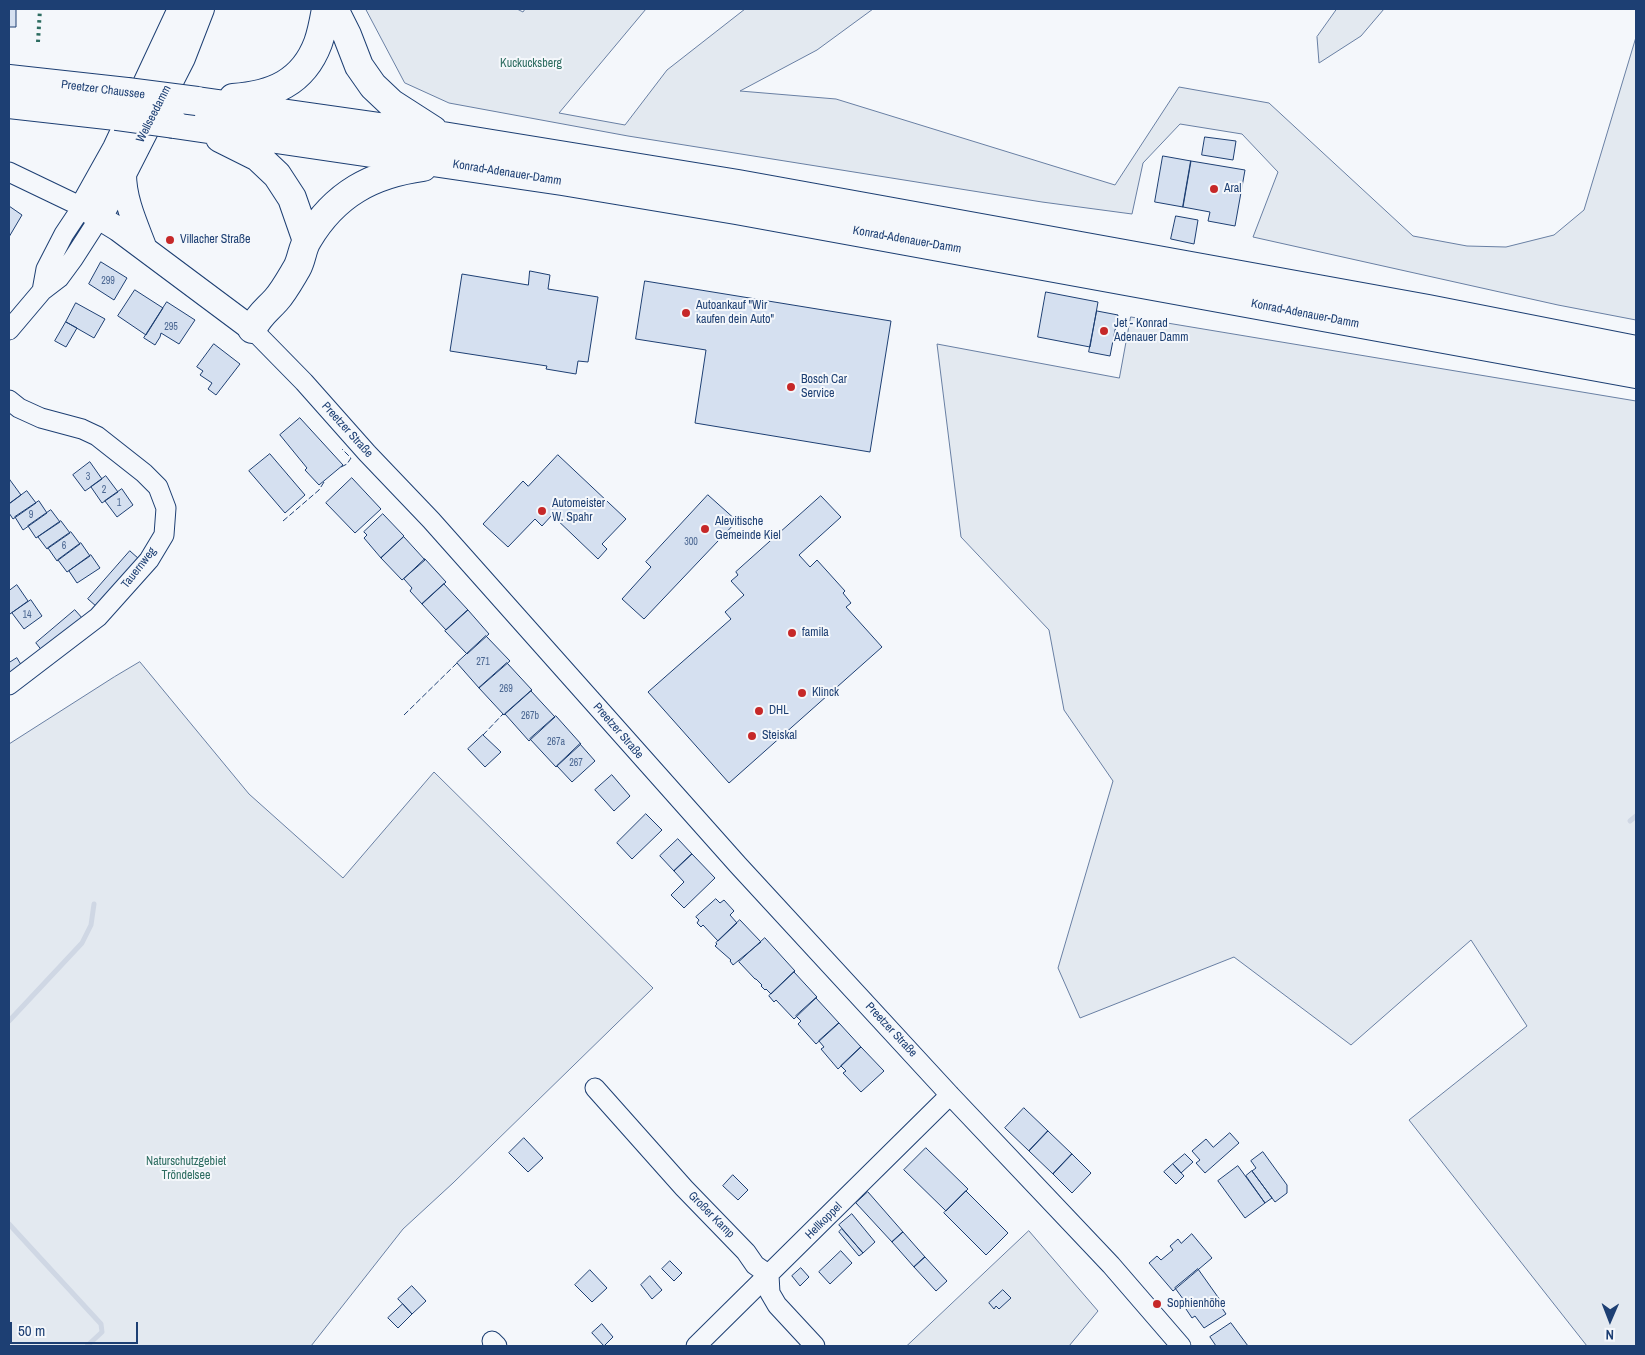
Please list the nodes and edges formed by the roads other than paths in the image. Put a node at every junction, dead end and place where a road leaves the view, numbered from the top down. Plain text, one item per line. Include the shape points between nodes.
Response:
1 (180, 9) edge
2 (202, 9) edge
3 (326, 9) edge
4 (334, 9) edge
5 (9, 79) edge
6 (9, 104) edge
7 (122, 104) junction
8 (188, 117) junction
9 (443, 136) junction
10 (447, 164) junction
11 (9, 172) edge
12 (124, 174) junction
13 (91, 212) junction
14 (307, 241) junction
15 (145, 249) junction
16 (252, 329) junction
17 (9, 330) edge
18 (1636, 350) edge
19 (1636, 374) edge
20 (9, 400) edge
21 (9, 685) edge
22 (595, 1088) dead end
23 (950, 1095) junction
24 (769, 1275) junction
25 (696, 1346) edge
26 (815, 1346) edge
27 (1182, 1346) edge

1 - 13 main road, Wellseedamm via 115,148
2 - 12 main road, Wellseedamm via 183,58
3 - 8 highway via 318,44 304,68 286,84 269,93
4 - 9 highway via 372,86 401,110
5 - 7 highway, Preetzer Chaussee
6 - 7 highway, Preetzer Chaussee
7 - 8 highway, Preetzer Chaussee, bridge
8 - 9 highway, Konrad-Adenauer-Damm
8 - 10 highway, Konrad-Adenauer-Damm
8 - 14 highway via 258,157 277,175 292,198
9 - 18 highway, Konrad-Adenauer-Damm via 822,199
10 - 14 highway via 400,170 362,185 329,211
10 - 19 highway, Konrad-Adenauer-Damm via 818,224
11 - 13 street, Preetzer Straße
12 - 13 main road, Wellseedamm via 107,201
12 - 15 main road via 126,198
13 - 15 main road, Preetzer Straße
13 - 17 street via 64,272 42,291
14 - 16 highway via 299,266 277,299 260,314
15 - 16 main road, Preetzer Straße
16 - 23 street, Preetzer Straße via 430,520 696,819
20 - 21 street, Tauernweg via 41,418 97,436 158,486 166,508 164,535 149,560 98,617
22 - 24 street, Großer Kamp via 755,1265
23 - 24 street, Hellkoppel
23 - 27 street, Preetzer Straße via 1112,1265
24 - 25 street, Hellkoppel
24 - 26 street via 770,1293 777,1305

